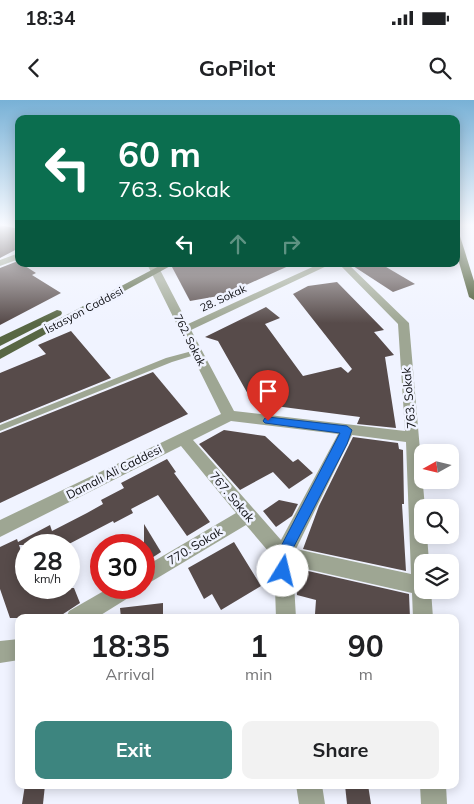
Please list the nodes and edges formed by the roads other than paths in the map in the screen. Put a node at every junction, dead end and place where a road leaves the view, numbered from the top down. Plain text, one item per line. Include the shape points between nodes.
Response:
1 (14, 258) edge
2 (462, 258) edge
3 (0, 263) edge
4 (150, 267) edge
5 (150, 267) edge
6 (153, 267) edge
7 (319, 267) edge
8 (346, 267) edge
9 (474, 298) edge
10 (185, 329) junction
11 (0, 342) edge
12 (196, 352) junction
13 (0, 355) edge
14 (229, 416) junction
15 (0, 428) edge
16 (347, 430) junction
17 (413, 437) junction
18 (182, 438) junction
19 (247, 515) junction
20 (0, 529) edge
21 (419, 554) edge
22 (282, 556) junction
23 (155, 570) edge
24 (414, 584) edge
25 (108, 599) edge
26 (422, 599) edge
27 (83, 614) edge
28 (286, 614) edge
29 (423, 614) edge
30 (15, 650) edge
31 (0, 652) edge
32 (309, 789) edge
33 (433, 789) edge
34 (311, 804) edge
35 (434, 804) edge

1 - 3 street
2 - 9 highway
4 - 11 main road, İstasyon Caddesi
5 - 13 main road, İstasyon Caddesi
6 - 10 street, 762. Sokak
7 - 10 street, 28. Sokak
8 - 17 street, 763. Sokak via 403,324
10 - 12 street, 762. Sokak
12 - 14 street, 762. Sokak
12 - 15 lane
14 - 16 street, 763. Sokak
14 - 18 street, Damalı Ali Caddesi
16 - 17 street, 763. Sokak
16 - 22 street
17 - 21 street
18 - 19 street, 767. Sokak
18 - 20 street, Damalı Ali Caddesi
19 - 22 street, 767. Sokak
19 - 23 street, 770. Sokak
22 - 24 street
22 - 28 street
25 - 27 street
26 - 29 street
30 - 31 street
32 - 34 street
33 - 35 street

